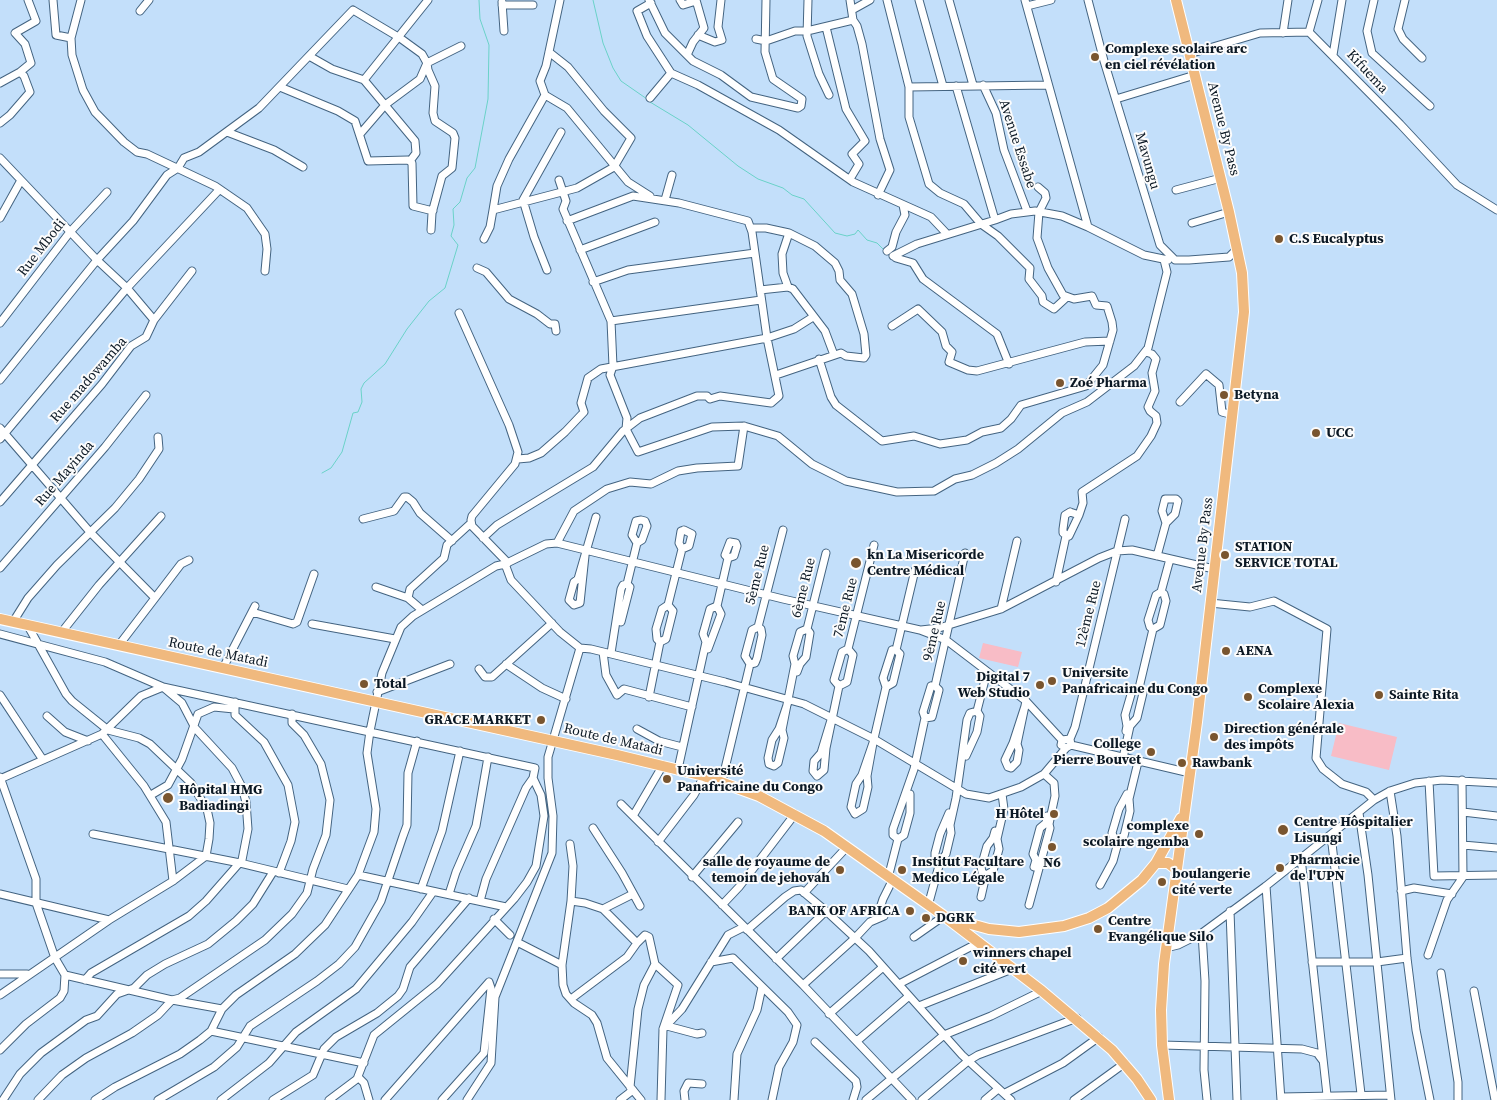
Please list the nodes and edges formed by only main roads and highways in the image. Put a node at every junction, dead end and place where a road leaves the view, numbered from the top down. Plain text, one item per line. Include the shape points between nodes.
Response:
1 (1176, 0) edge
2 (0, 619) edge
3 (1185, 808) junction
4 (1156, 864) junction
5 (1177, 870) junction
6 (944, 916) junction
7 (1167, 1088) junction
8 (1149, 1097) edge
9 (1169, 1100) edge

1 - 3 highway, Avenue By Pass via 1229,212 1244,292 1233,416
2 - 6 highway, Route de Matadi via 223,668 377,697 722,781 795,814
3 - 4 highway
3 - 5 highway, Avenue By Pass
4 - 5 highway via 1168,863
4 - 6 highway via 1108,908 1073,924 1005,932
5 - 7 highway, Avenue By Pass via 1161,1010
6 - 8 highway, Route de Matadi via 1077,1018 1125,1063
7 - 8 highway
7 - 9 highway, Avenue By Pass

